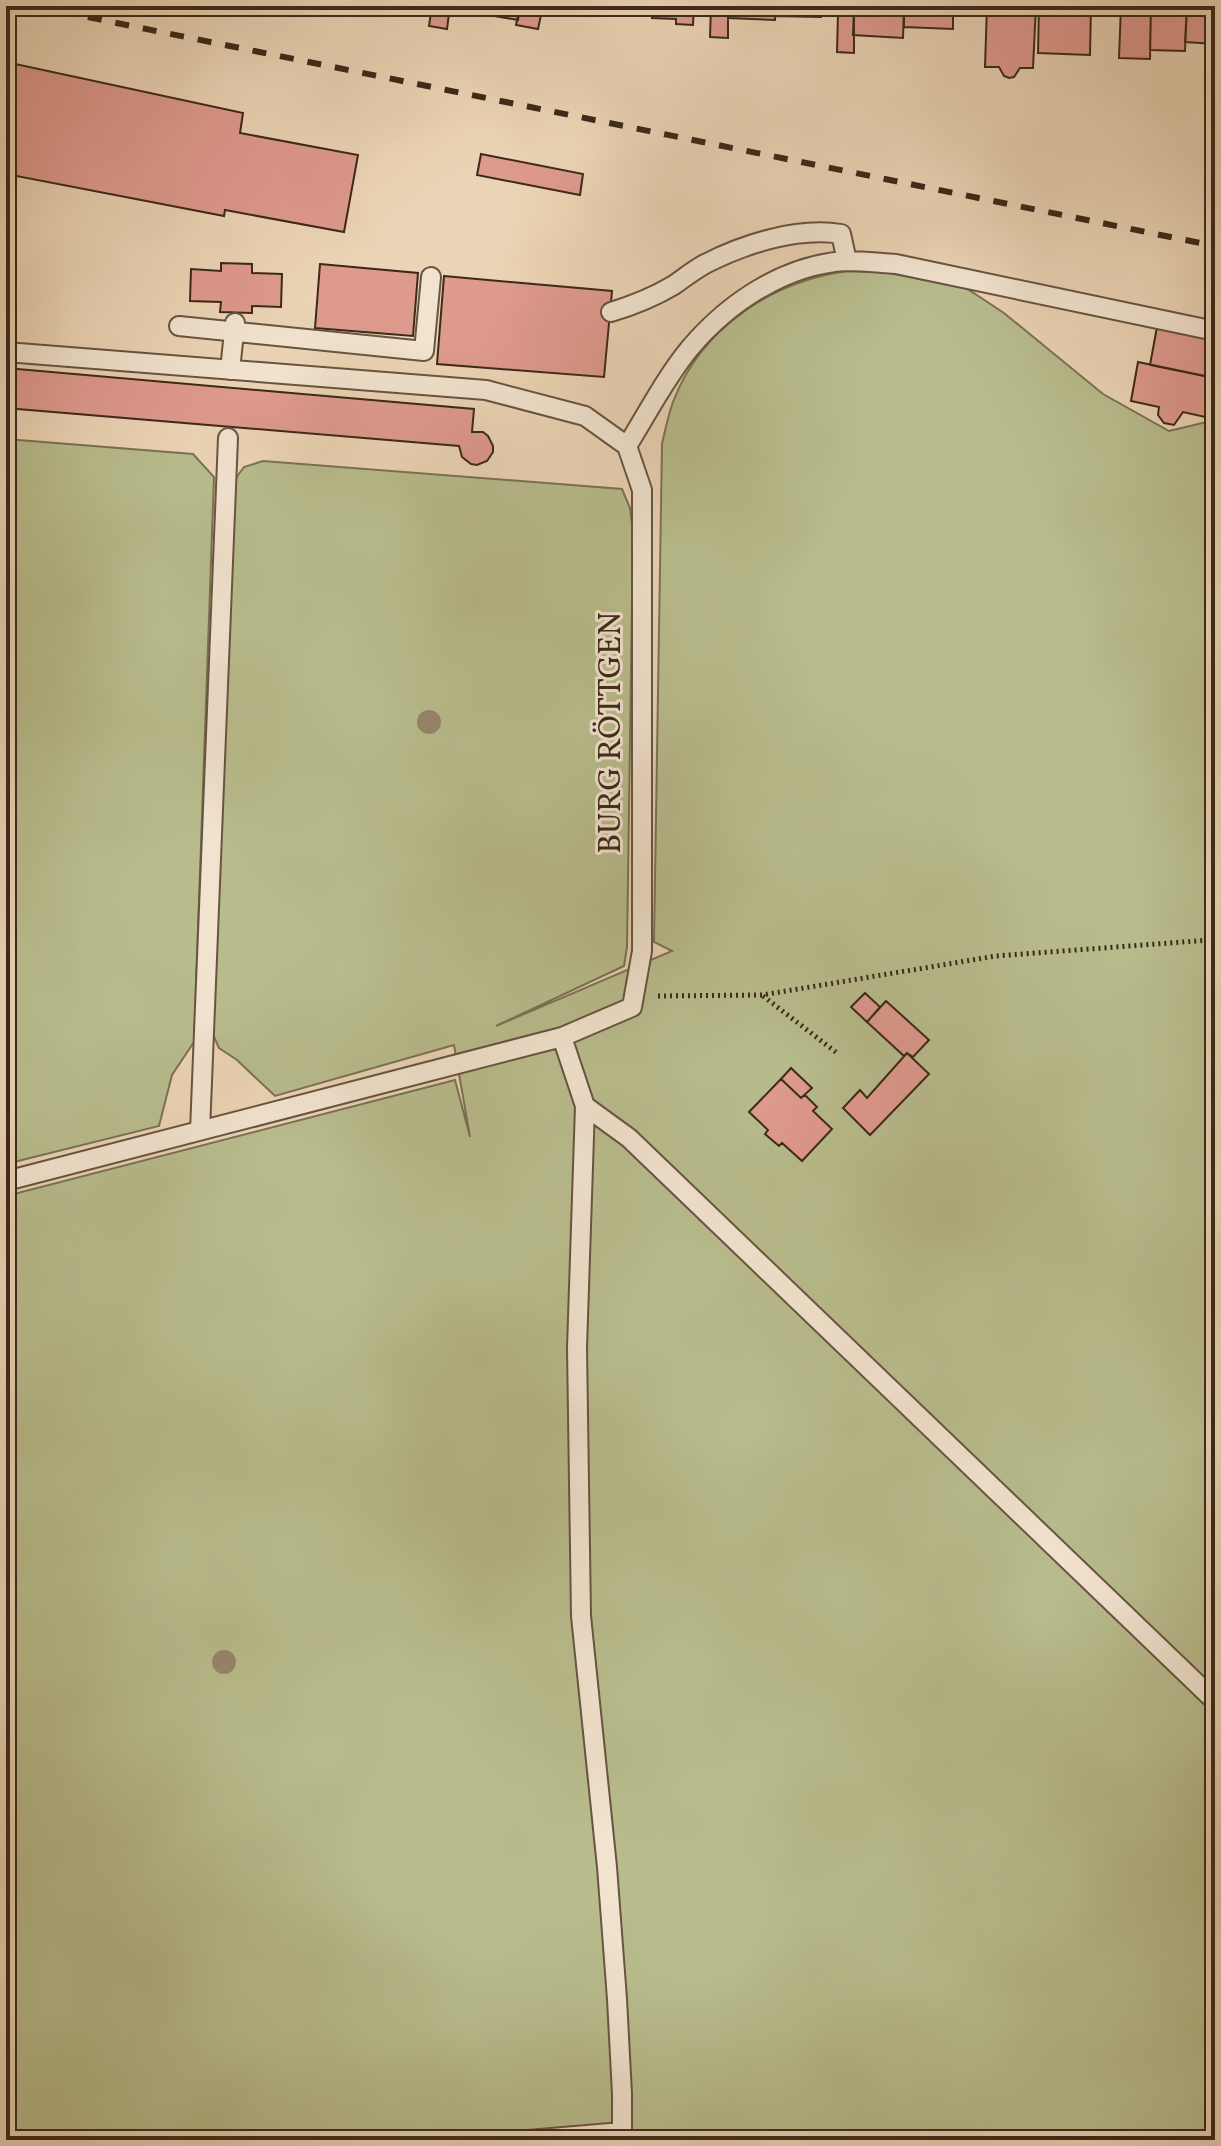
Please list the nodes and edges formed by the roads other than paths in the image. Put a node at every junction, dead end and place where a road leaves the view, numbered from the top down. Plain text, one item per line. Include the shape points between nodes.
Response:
1 (847, 261) junction
2 (431, 277) dead end
3 (611, 312) dead end
4 (179, 326) dead end
5 (235, 327) junction
6 (1215, 331) edge
7 (6, 352) edge
8 (230, 370) junction
9 (228, 438) dead end
10 (627, 446) junction
11 (562, 1037) junction
12 (585, 1106) junction
13 (200, 1131) junction
14 (6, 1181) edge
15 (1215, 1701) edge
16 (620, 2136) edge
17 (528, 2140) edge

1 - 3 lane via 841,234 820,231 772,240 736,250 654,297
1 - 6 lane via 896,264
1 - 10 lane via 805,268 764,286 727,311 689,349
2 - 5 lane via 424,351
4 - 5 lane
5 - 8 lane
7 - 8 lane
8 - 10 lane via 486,390 585,416
9 - 13 lane
10 - 11 lane, BURG RÖTTGEN via 642,490 642,951 632,1007
11 - 12 lane
11 - 13 lane
12 - 15 lane via 629,1138
12 - 16 lane via 577,1348 581,1616 608,1882 622,2078
13 - 14 lane
16 - 17 lane

